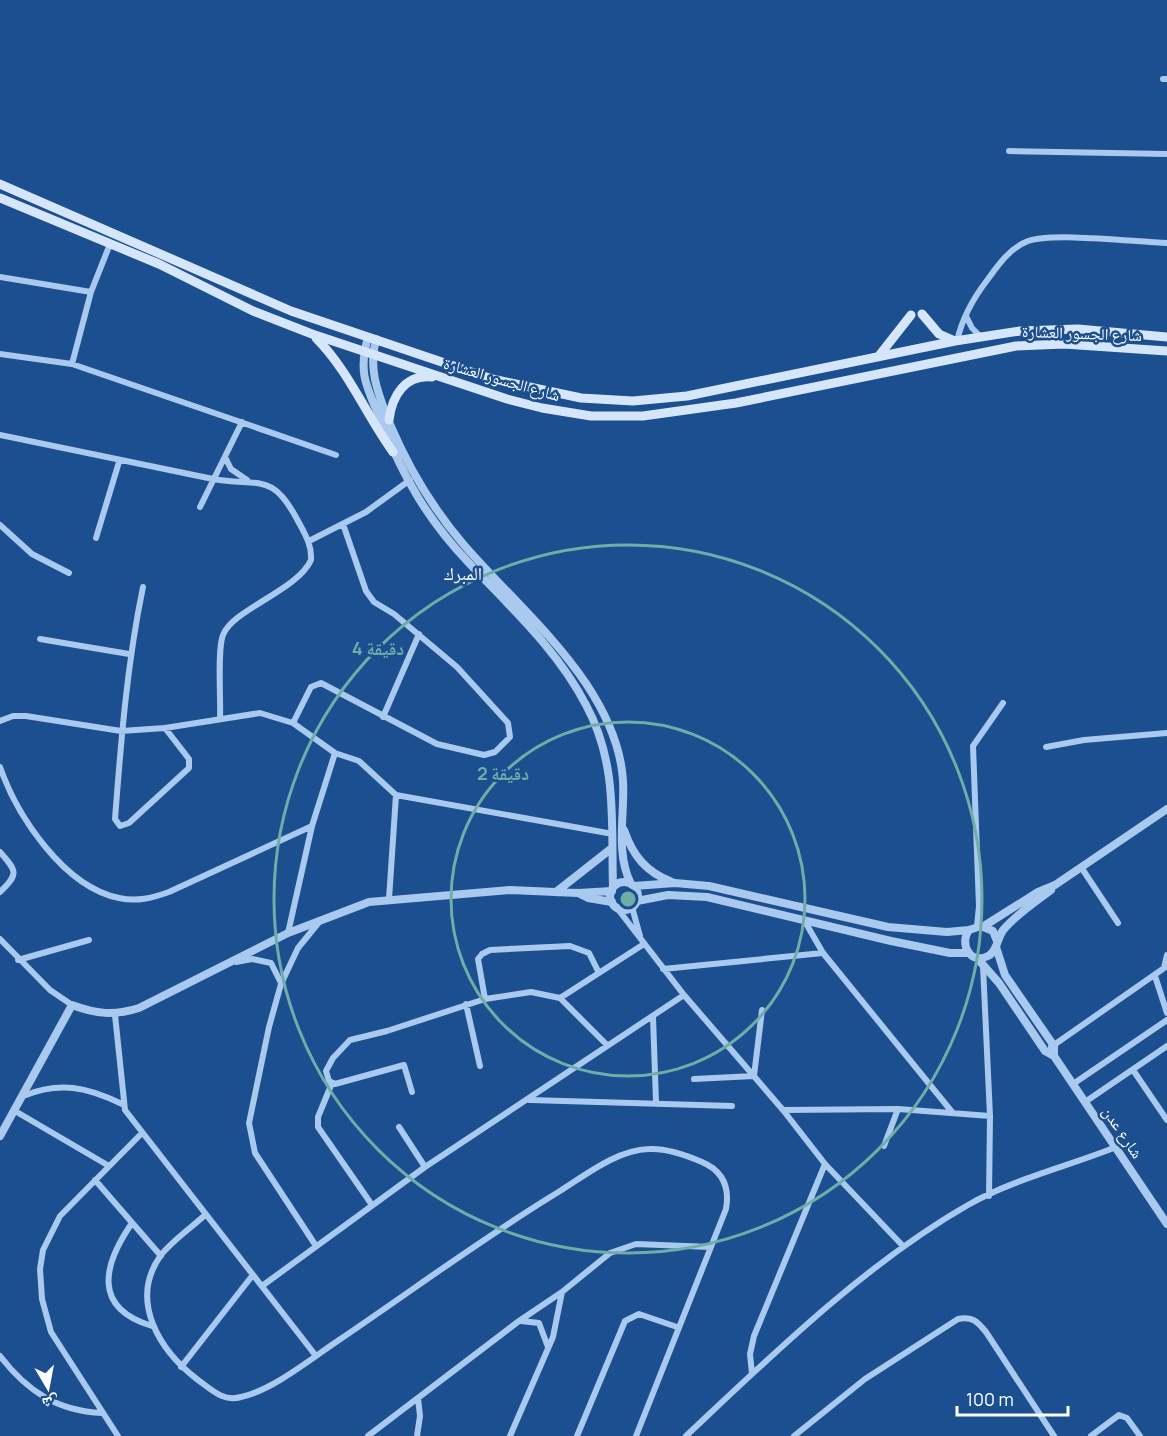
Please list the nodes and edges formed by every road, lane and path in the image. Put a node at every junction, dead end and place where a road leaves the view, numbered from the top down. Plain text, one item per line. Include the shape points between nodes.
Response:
1 (1009, 151) dead end
2 (1167, 154) edge
3 (0, 184) edge
4 (0, 198) edge
5 (1167, 243) edge
6 (110, 244) junction
7 (0, 277) edge
8 (91, 292) junction
9 (922, 314) dead end
10 (911, 315) dead end
11 (966, 315) junction
12 (312, 334) junction
13 (981, 337) junction
14 (372, 338) junction
15 (1167, 338) edge
16 (956, 341) junction
17 (923, 348) junction
18 (910, 351) junction
19 (1167, 351) edge
20 (0, 354) edge
21 (368, 354) junction
22 (878, 357) junction
23 (72, 364) junction
24 (924, 364) junction
25 (910, 367) junction
26 (442, 378) junction
27 (389, 420) junction
28 (242, 422) junction
29 (0, 435) edge
30 (393, 452) junction
31 (336, 455) dead end
32 (225, 457) junction
33 (119, 462) junction
34 (416, 477) junction
35 (213, 479) junction
36 (248, 480) junction
37 (407, 482) junction
38 (200, 507) dead end
39 (343, 524) junction
40 (0, 525) edge
41 (96, 538) dead end
42 (309, 542) junction
43 (69, 573) dead end
44 (143, 587) dead end
45 (419, 633) junction
46 (40, 639) dead end
47 (129, 654) junction
48 (1003, 703) dead end
49 (383, 717) junction
50 (220, 719) junction
51 (0, 721) edge
52 (293, 723) junction
53 (165, 728) junction
54 (121, 731) junction
55 (1167, 733) edge
56 (1046, 747) dead end
57 (335, 753) junction
58 (0, 767) edge
59 (396, 795) junction
60 (1167, 809) edge
61 (312, 826) junction
62 (623, 826) junction
63 (613, 834) junction
64 (612, 848) junction
65 (0, 852) edge
66 (1081, 867) junction
67 (675, 883) junction
68 (633, 885) junction
69 (1055, 885) junction
70 (613, 889) junction
71 (0, 892) edge
72 (556, 892) junction
73 (578, 893) junction
74 (389, 899) junction
75 (635, 904) junction
76 (615, 905) junction
77 (320, 920) junction
78 (804, 920) junction
79 (1118, 923) dead end
80 (977, 927) junction
81 (288, 933) junction
82 (0, 939) edge
83 (89, 940) dead end
84 (643, 942) junction
85 (997, 944) junction
86 (823, 953) junction
87 (1167, 955) edge
88 (973, 956) junction
89 (18, 960) junction
90 (227, 963) junction
91 (983, 965) junction
92 (1166, 967) edge
93 (663, 969) junction
94 (599, 973) junction
95 (1155, 976) junction
96 (281, 984) junction
97 (684, 995) junction
98 (560, 998) junction
99 (485, 999) junction
100 (466, 1004) junction
101 (72, 1005) junction
102 (762, 1010) dead end
103 (1167, 1013) edge
104 (115, 1015) junction
105 (653, 1017) junction
106 (1167, 1020) edge
107 (607, 1045) junction
108 (1054, 1046) junction
109 (1167, 1046) edge
110 (1045, 1051) junction
111 (1054, 1056) junction
112 (480, 1066) dead end
113 (1133, 1070) junction
114 (754, 1076) junction
115 (694, 1079) dead end
116 (332, 1083) junction
117 (1073, 1084) junction
118 (412, 1092) dead end
119 (23, 1096) junction
120 (529, 1100) junction
121 (656, 1102) junction
122 (1085, 1102) junction
123 (122, 1104) junction
124 (732, 1106) dead end
125 (898, 1109) junction
126 (783, 1110) junction
127 (15, 1111) junction
128 (952, 1112) junction
129 (990, 1116) junction
130 (1167, 1120) edge
131 (399, 1127) dead end
132 (142, 1133) junction
133 (0, 1136) edge
134 (884, 1146) dead end
135 (1116, 1147) junction
136 (825, 1164) junction
137 (109, 1166) junction
138 (424, 1167) junction
139 (95, 1180) junction
140 (989, 1196) junction
141 (372, 1205) junction
142 (205, 1215) junction
143 (132, 1223) junction
144 (1167, 1224) edge
145 (902, 1245) junction
146 (316, 1246) junction
147 (710, 1247) junction
148 (161, 1256) junction
149 (252, 1276) junction
150 (262, 1286) junction
151 (562, 1292) junction
152 (519, 1321) junction
153 (152, 1326) junction
154 (677, 1327) junction
155 (549, 1347) junction
156 (0, 1356) edge
157 (316, 1356) junction
158 (181, 1367) junction
159 (752, 1374) junction
160 (418, 1398) junction
161 (102, 1413) junction
162 (118, 1436) edge
163 (368, 1436) edge
164 (417, 1436) edge
165 (510, 1436) edge
166 (577, 1436) edge
167 (636, 1436) edge
168 (686, 1436) edge
169 (794, 1436) edge
170 (1054, 1436) edge
171 (1091, 1436) edge
172 (1140, 1436) edge

1 - 2 street
3 - 14 main road, شارع الجسور العشارة via 257,297
4 - 6 main road, شارع الجسور العشارة
5 - 11 street via 1060,238 1027,242 1005,257 980,288
6 - 8 street
6 - 12 main road, شارع الجسور العشارة via 253,311
7 - 8 street
8 - 23 street
9 - 16 main road via 939,334
10 - 22 main road
11 - 13 street
11 - 16 street
12 - 21 main road, شارع الجسور العشارة
12 - 30 main road via 336,359
13 - 15 main road, شارع الجسور العشارة via 1062,328
13 - 16 main road, شارع الجسور العشارة
14 - 21 street
14 - 22 main road, شارع الجسور العشارة via 523,387 605,400 687,396
16 - 17 main road, شارع الجسور العشارة
17 - 18 main road, شارع الجسور العشارة
17 - 24 main road
18 - 22 main road, شارع الجسور العشارة
18 - 25 main road
19 - 24 main road, شارع الجسور العشارة via 1039,344
20 - 23 street
21 - 26 main road, شارع الجسور العشارة
21 - 27 street
21 - 30 street via 362,366 365,380
23 - 28 street
24 - 25 main road, شارع الجسور العشارة
25 - 26 main road, شارع الجسور العشارة via 736,403 613,417 542,408
26 - 27 main road via 426,376 405,385 393,400
27 - 34 street
28 - 31 street
28 - 32 street
29 - 33 street
30 - 37 street
32 - 35 street
32 - 36 street via 231,470
33 - 35 street
33 - 41 street
34 - 37 street
34 - 62 street via 462,543 573,665 604,713 619,752
35 - 36 street
35 - 38 street
36 - 42 street via 280,492
37 - 39 street via 387,500
37 - 63 street via 457,549 507,600 578,689 610,774
39 - 42 street
39 - 45 street via 366,591 374,602
40 - 43 street via 32,554
42 - 50 street via 311,560 303,572 233,622 222,636
44 - 47 street
45 - 49 street
45 - 49 street via 457,667 508,723 510,737 495,752 475,754 437,744
46 - 47 street
47 - 54 street
48 - 80 street via 973,746
49 - 52 street via 321,683 311,687
50 - 52 street via 260,713
50 - 53 street
51 - 54 street via 26,716
52 - 57 street
53 - 54 street
53 - 54 street via 189,759 189,768 129,823 120,826 115,819
55 - 56 street
57 - 59 street via 358,761
57 - 61 street
58 - 61 street via 18,810 59,861 95,889 119,898 150,898 169,892
59 - 63 street
59 - 74 street
60 - 66 street
61 - 81 street
62 - 67 street via 643,865
62 - 68 street via 622,853
63 - 64 street
64 - 70 street
64 - 72 street
65 - 71 street via 14,873
66 - 69 street
66 - 79 street
67 - 68 street
67 - 80 street via 735,891 888,927 947,932
68 - 70 street via 620,883
68 - 75 street via 638,893
69 - 80 street
69 - 85 street via 1010,924
70 - 73 street
70 - 76 street
72 - 73 street
72 - 74 street via 510,890
73 - 76 street
74 - 77 street
75 - 76 street via 625,910
75 - 78 street via 686,895
75 - 84 street
76 - 84 street
77 - 81 street
77 - 96 street via 298,948
78 - 86 street
78 - 88 street
80 - 85 street via 993,932
80 - 88 street via 964,942
81 - 90 street
82 - 89 street
83 - 89 street
84 - 93 street
84 - 94 street
85 - 88 street via 989,956
85 - 108 street via 1005,975
86 - 93 street
86 - 128 street
87 - 92 street
88 - 91 street, شارع عدن
89 - 101 street
90 - 96 street via 264,960 271,963
90 - 104 street via 149,1004
91 - 110 street, شارع عدن via 1016,1005
91 - 129 street
92 - 95 street
93 - 97 street
94 - 98 street
94 - 99 street via 589,953 570,946 490,950 478,959
95 - 103 street
95 - 108 street
96 - 146 street via 251,1106 250,1138 267,1174
97 - 105 street
97 - 114 street
98 - 99 street via 531,992
98 - 107 street
99 - 100 street
100 - 112 street
100 - 116 street via 350,1040 326,1071
101 - 104 street
101 - 119 street
102 - 114 street
104 - 123 street
105 - 107 street
105 - 121 street
106 - 117 street
107 - 120 street
108 - 110 street
108 - 111 street
109 - 113 street
110 - 111 street, شارع عدن
111 - 117 street, شارع عدن
113 - 122 street
113 - 130 street
114 - 115 street
114 - 126 street
116 - 118 street via 402,1064
116 - 141 street via 318,1117 318,1127
117 - 122 street, شارع عدن
119 - 123 street via 71,1085
119 - 127 street
120 - 121 street
120 - 138 street
121 - 124 street
122 - 135 street, شارع عدن
123 - 132 street
125 - 126 street
125 - 128 street
125 - 134 street
126 - 136 street
127 - 133 street
127 - 137 street
128 - 129 street
129 - 140 street
131 - 138 street
132 - 137 street
132 - 142 street
135 - 140 street
135 - 144 street, شارع عدن
136 - 145 street
136 - 159 street via 754,1336 750,1354
137 - 139 street
138 - 141 street
139 - 143 street
139 - 161 street via 60,1216 43,1250 40,1269 42,1299 51,1332
140 - 145 street
141 - 146 street
142 - 148 street
142 - 149 street
143 - 148 street
143 - 153 street via 111,1257 109,1284 125,1314
145 - 159 street
146 - 150 street
147 - 151 street via 654,1243 620,1248 602,1257
147 - 154 street
147 - 157 street via 728,1195 719,1173 693,1158 666,1150 631,1153 605,1162 507,1222
148 - 153 street via 149,1290
149 - 150 street
149 - 158 street
150 - 157 street
151 - 152 street
151 - 155 street
152 - 155 street via 539,1323
152 - 160 street
153 - 158 street
154 - 166 street via 639,1314 625,1320
154 - 167 street
155 - 165 street
156 - 161 street via 18,1378 44,1398 74,1410
157 - 158 street via 262,1389 230,1399 218,1396
159 - 168 street
160 - 163 street
160 - 164 street
161 - 162 street
169 - 170 street via 865,1379 966,1317 978,1322 986,1332
171 - 172 street via 1119,1415 1127,1418

